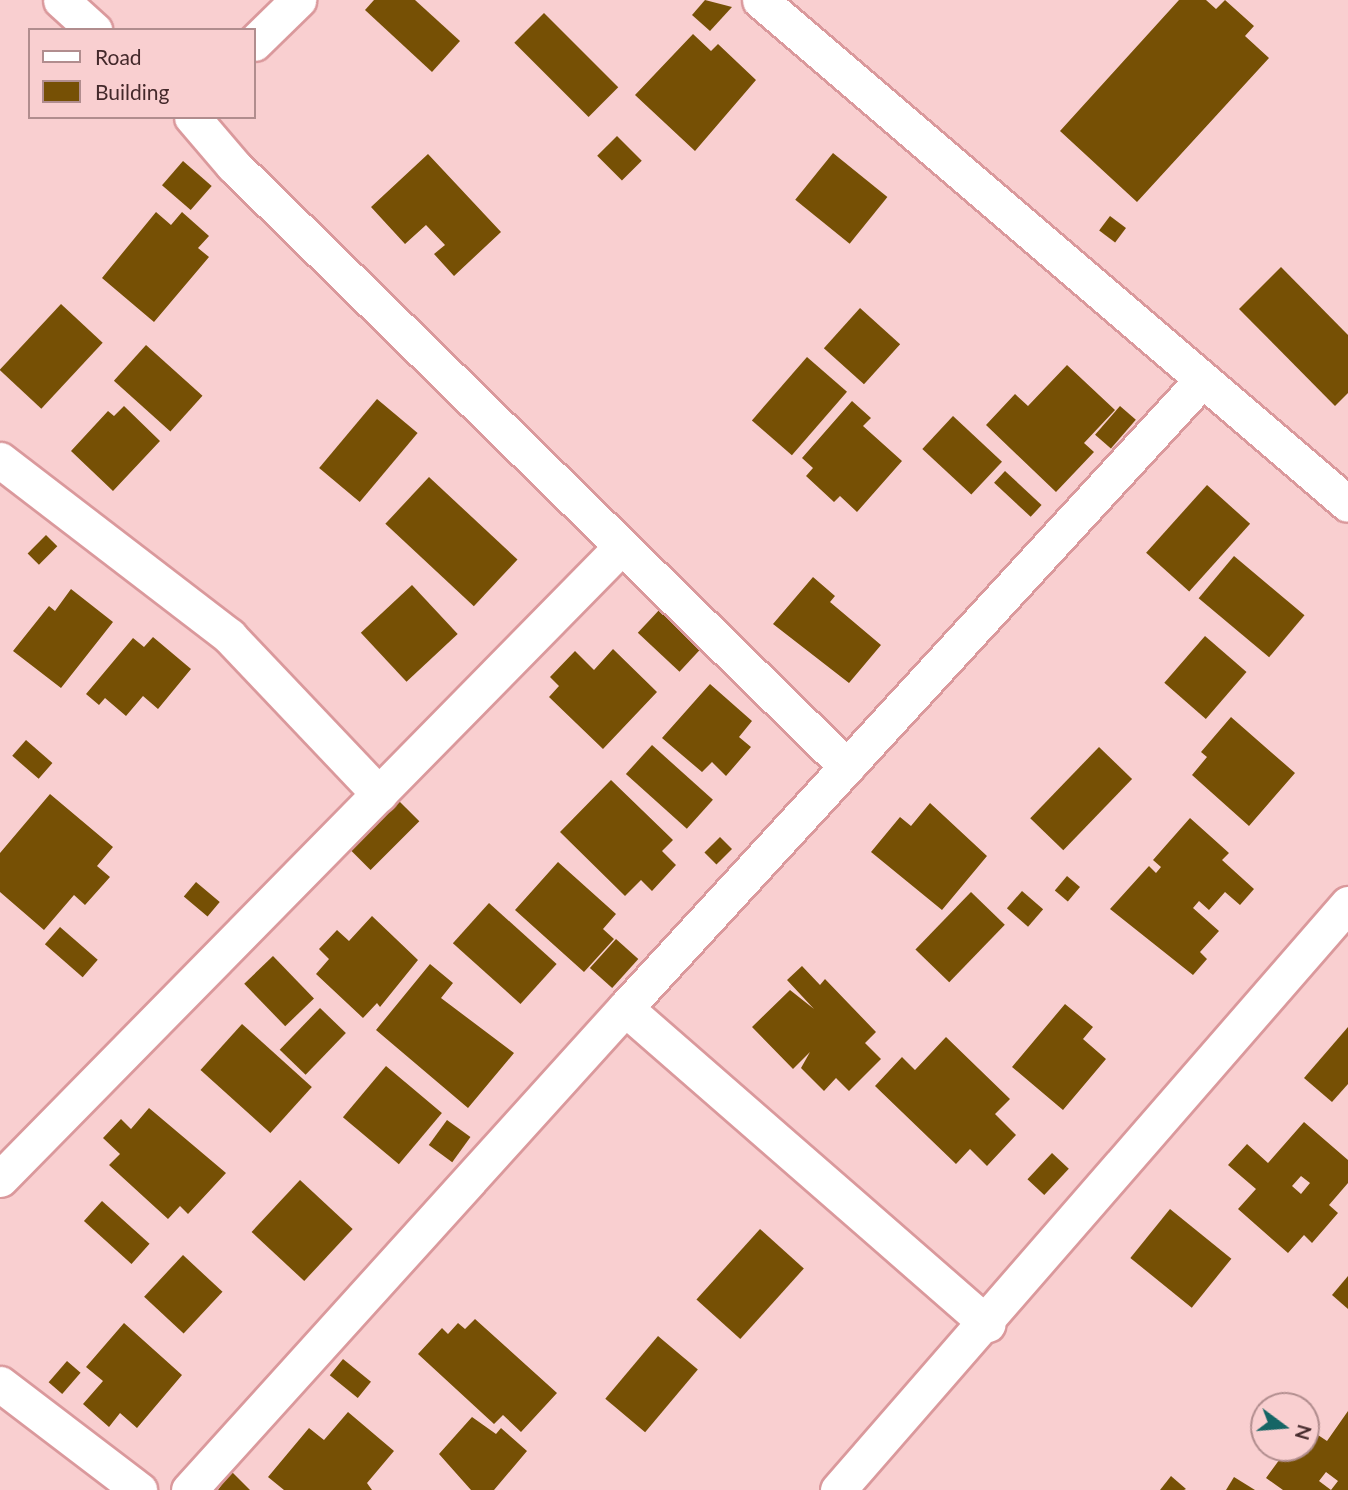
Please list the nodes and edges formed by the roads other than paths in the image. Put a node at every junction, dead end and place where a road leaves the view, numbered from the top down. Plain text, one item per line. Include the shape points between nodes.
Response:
1 (61, 0) edge
2 (298, 0) edge
3 (760, 0) edge
4 (92, 28) edge
5 (256, 41) edge
6 (195, 119) edge
7 (216, 131) edge
8 (1202, 380) junction
9 (0, 460) edge
10 (1348, 504) edge
11 (622, 546) junction
12 (847, 766) junction
13 (379, 794) junction
14 (1348, 904) edge
15 (625, 1008) junction
16 (0, 1179) edge
17 (987, 1324) junction
18 (0, 1384) edge
19 (139, 1490) edge
20 (189, 1490) edge
21 (838, 1490) edge

1 - 4 street
2 - 5 street
3 - 8 street
6 - 7 street
7 - 11 street
8 - 10 street
8 - 12 street
9 - 13 street via 229,636
11 - 12 street
11 - 13 street
12 - 15 street
13 - 16 street
14 - 17 street
15 - 17 street
15 - 20 street
17 - 21 street
18 - 19 street

